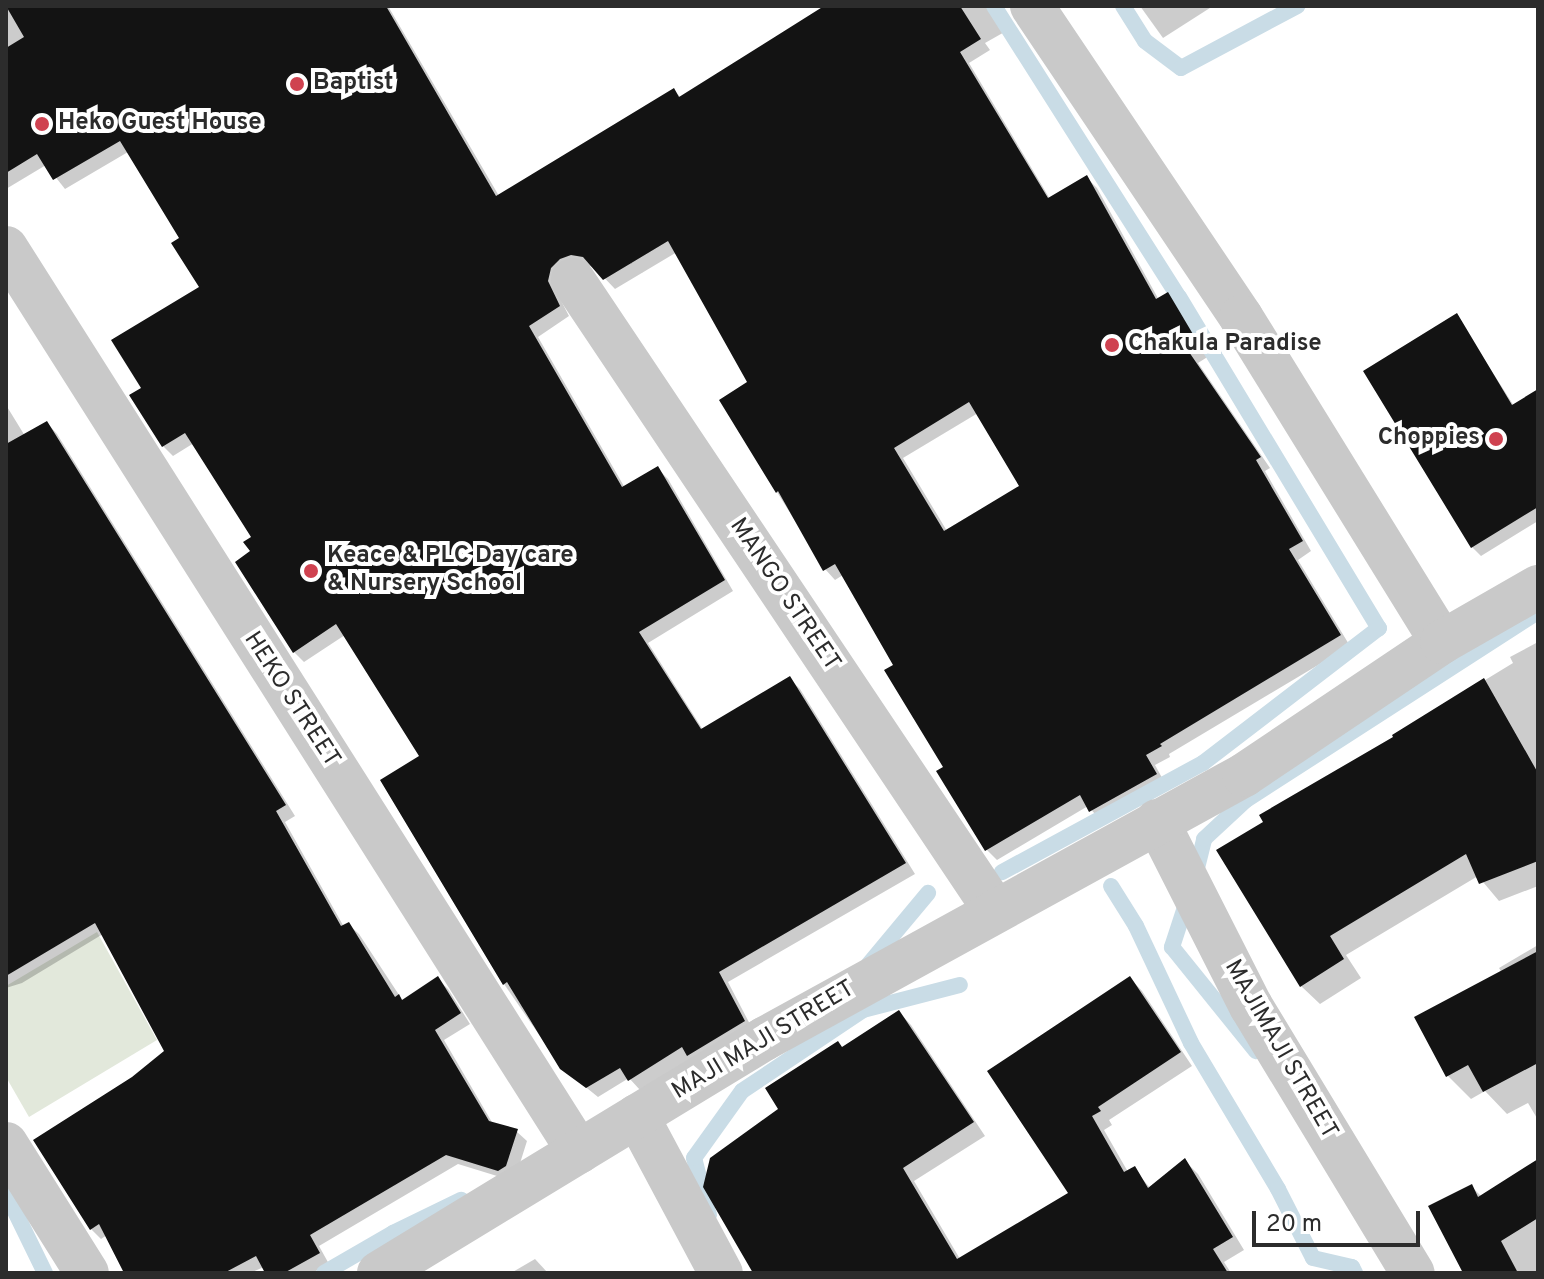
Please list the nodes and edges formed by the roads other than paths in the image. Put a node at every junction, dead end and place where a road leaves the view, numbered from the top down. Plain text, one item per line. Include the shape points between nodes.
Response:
1 (1032, 6) edge
2 (6, 248) edge
3 (573, 280) dead end
4 (1538, 587) edge
5 (1442, 642) junction
6 (1157, 821) junction
7 (994, 909) junction
8 (637, 1116) junction
9 (6, 1144) edge
10 (579, 1152) junction
11 (87, 1273) edge
12 (379, 1273) edge
13 (721, 1273) edge
14 (1413, 1273) edge

1 - 5 street via 1241,317
2 - 10 street, HEKO STREET
3 - 7 street, MANGO STREET
4 - 5 street, MAJI MAJI STREET
5 - 6 street, MAJI MAJI STREET via 1244,775
6 - 7 street, MAJI MAJI STREET
6 - 14 street, MAJIMAJI STREET via 1251,1006
7 - 8 street, MAJI MAJI STREET
8 - 10 street, MAJI MAJI STREET
8 - 13 street
9 - 11 street
10 - 12 street, MAJI MAJI STREET

